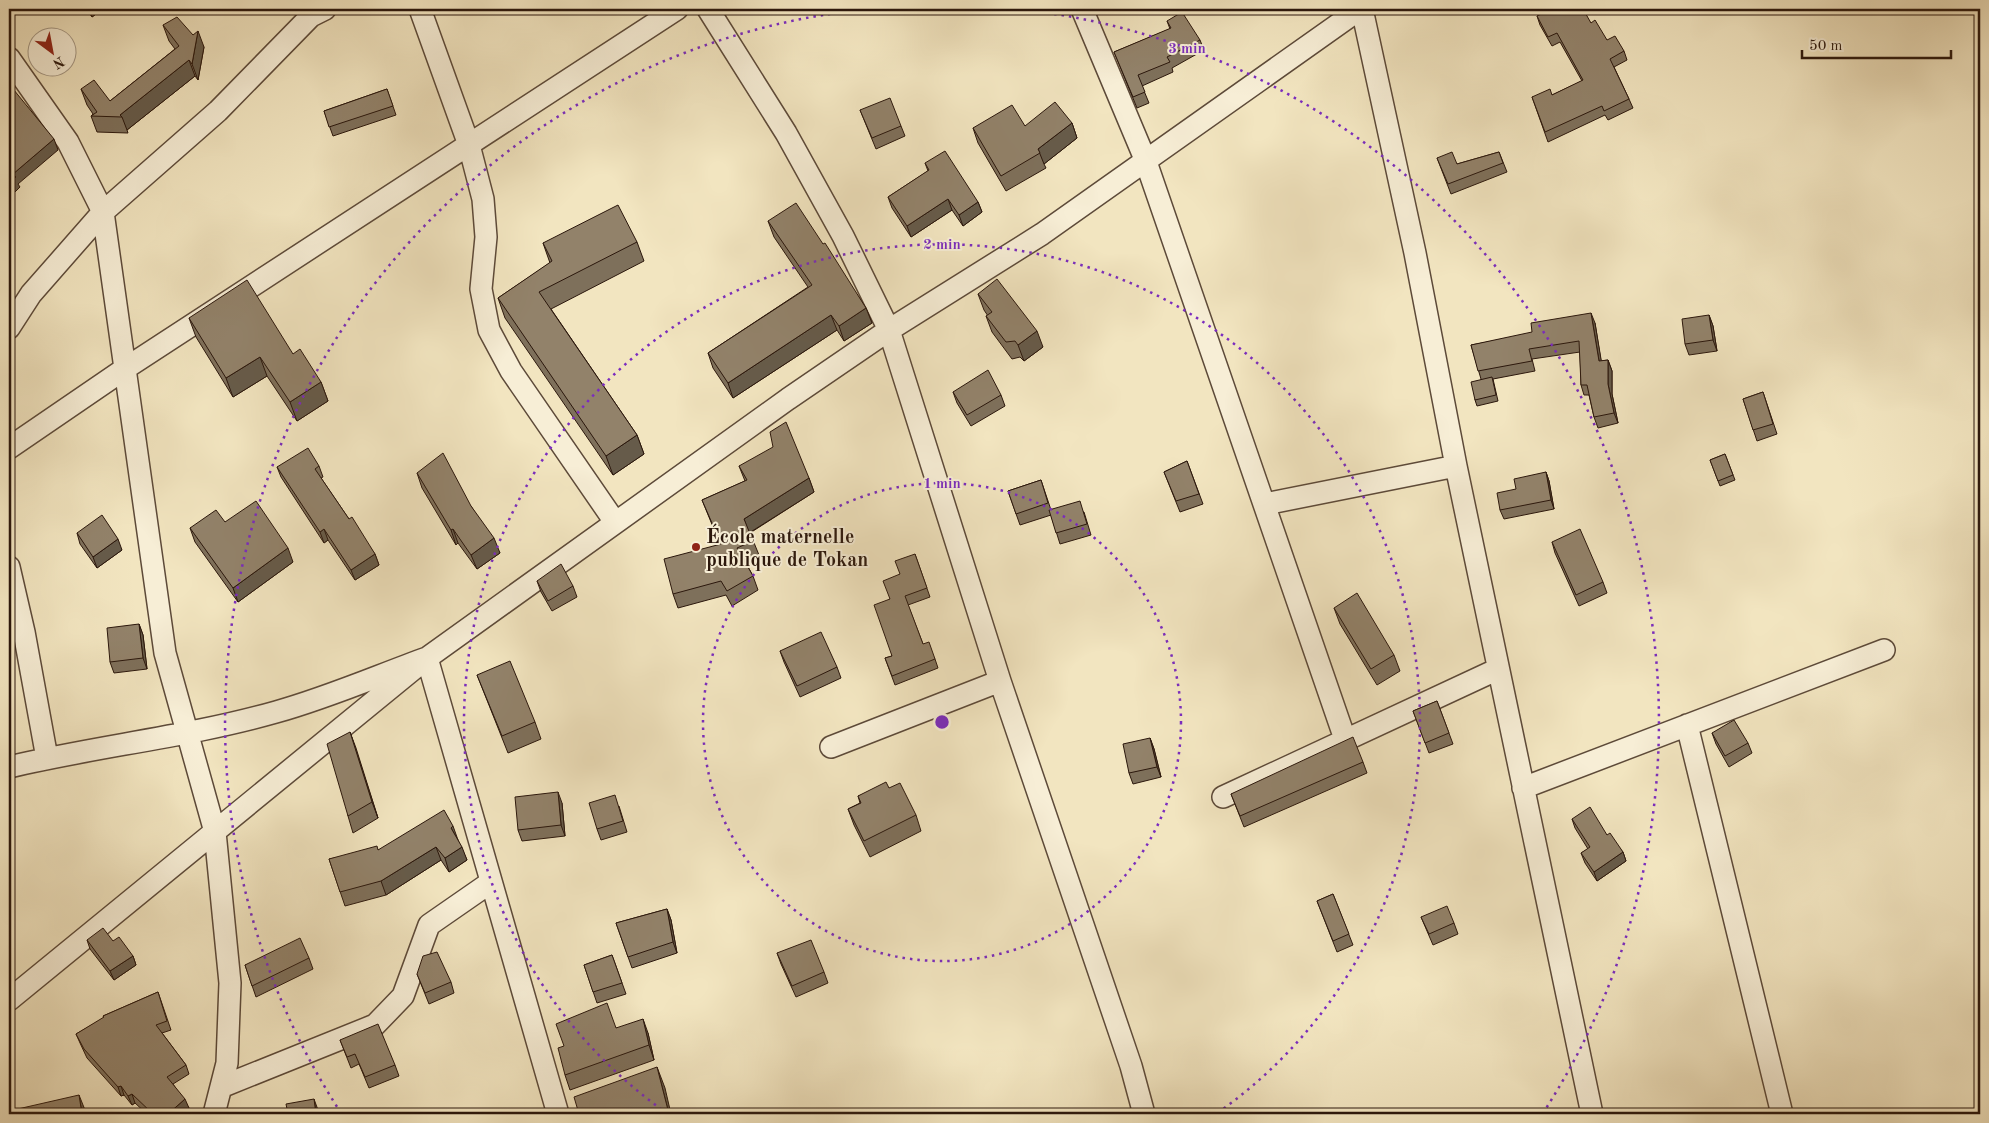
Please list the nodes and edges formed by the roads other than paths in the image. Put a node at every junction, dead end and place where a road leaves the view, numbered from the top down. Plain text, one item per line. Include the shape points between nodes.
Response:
1 (420, 9) edge
2 (677, 9) edge
3 (708, 9) edge
4 (1082, 9) edge
5 (1361, 9) edge
6 (315, 11) edge
7 (9, 58) edge
8 (469, 145) junction
9 (1145, 160) junction
10 (103, 212) junction
11 (9, 328) edge
12 (889, 330) junction
13 (126, 368) junction
14 (9, 448) edge
15 (1456, 466) junction
16 (1265, 504) junction
17 (615, 522) junction
18 (9, 567) edge
19 (1884, 650) dead end
20 (426, 658) junction
21 (1498, 668) junction
22 (1000, 681) junction
23 (1687, 726) junction
24 (188, 733) junction
25 (1345, 740) junction
26 (831, 747) dead end
27 (47, 758) junction
28 (9, 767) edge
29 (1523, 788) junction
30 (1223, 796) dead end
31 (215, 832) junction
32 (491, 882) junction
33 (9, 1000) edge
34 (221, 1087) junction
35 (214, 1114) edge
36 (558, 1114) edge
37 (1144, 1114) edge
38 (1592, 1114) edge
39 (1782, 1114) edge

1 - 8 street
2 - 8 street
3 - 12 street via 786,132 843,236
4 - 9 street
5 - 9 street
5 - 15 street via 1415,253
6 - 10 street via 218,111
7 - 10 street via 68,142
8 - 13 street
8 - 17 street via 483,199 486,237 481,289 489,330 511,371
9 - 12 street via 1042,234
9 - 16 street
10 - 11 street via 31,294
10 - 13 street
12 - 17 street
12 - 22 street
13 - 14 street
13 - 24 street via 165,653
15 - 16 street
15 - 21 street
16 - 25 street
17 - 20 street
18 - 27 street
19 - 23 street
20 - 24 street via 278,712
20 - 31 street
20 - 32 street
21 - 25 street
21 - 29 street
22 - 26 street
22 - 37 street via 1131,1066
23 - 29 street
23 - 39 street
24 - 27 street
24 - 31 street
25 - 30 street
27 - 28 street
29 - 38 street
31 - 33 street
31 - 34 street via 230,983 227,1063
32 - 34 street via 429,925 402,996 375,1024
32 - 36 street
34 - 35 street

